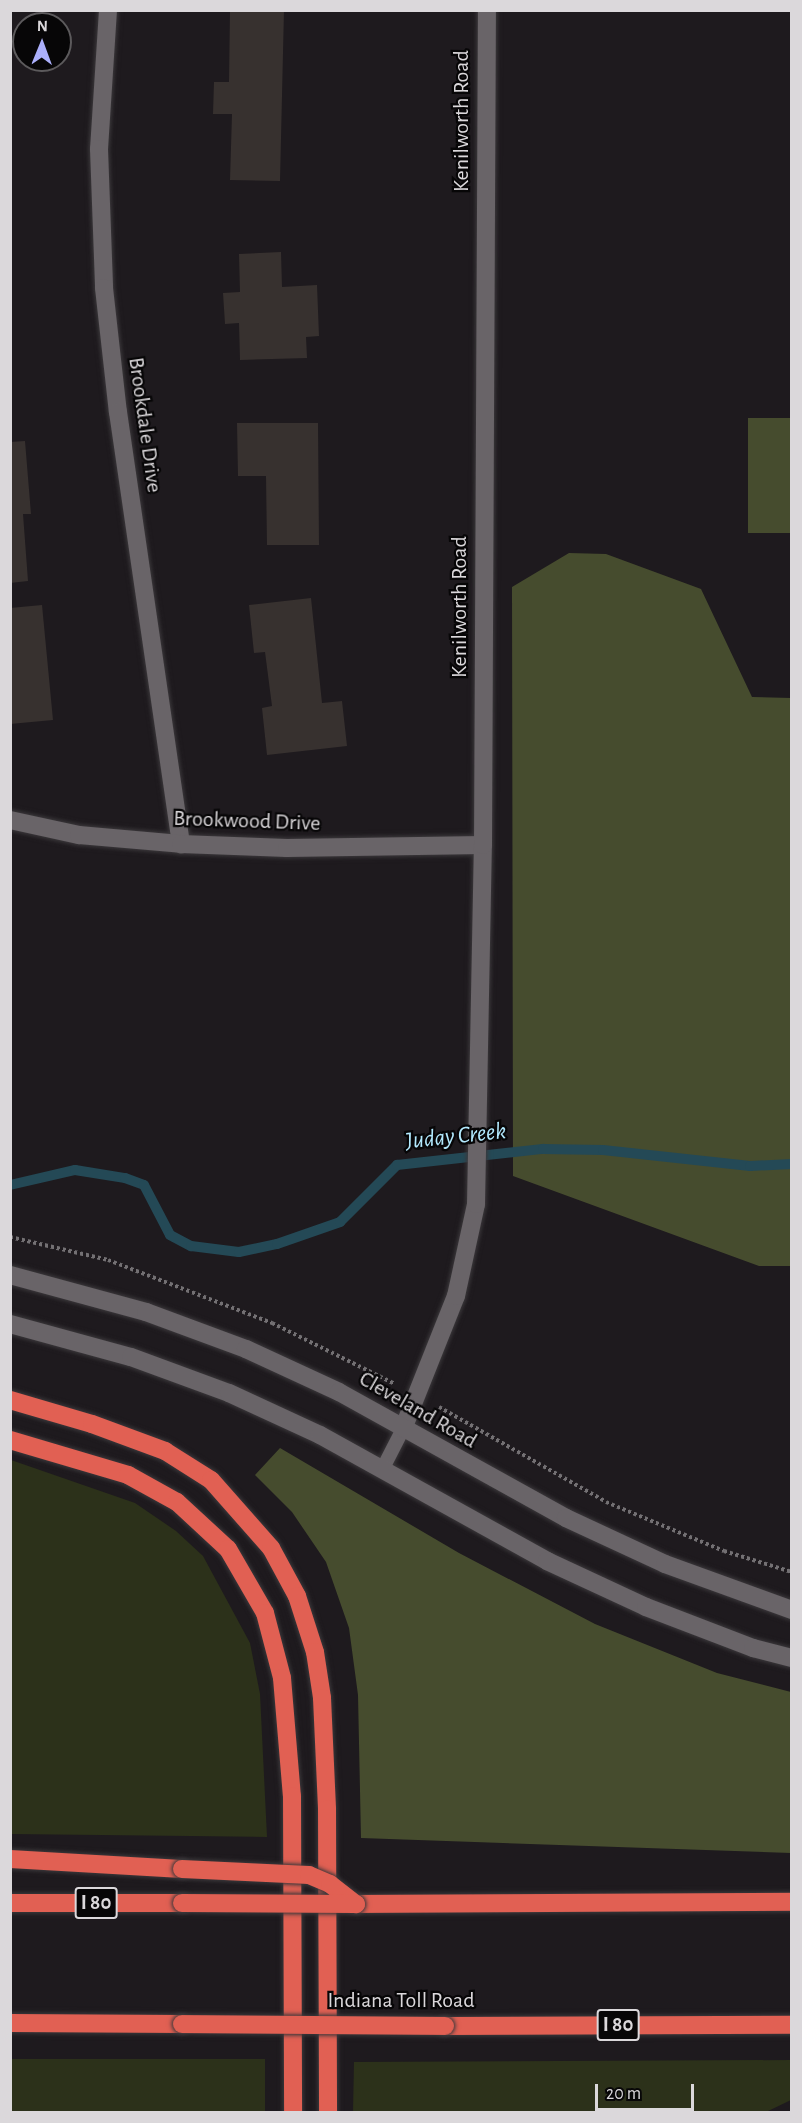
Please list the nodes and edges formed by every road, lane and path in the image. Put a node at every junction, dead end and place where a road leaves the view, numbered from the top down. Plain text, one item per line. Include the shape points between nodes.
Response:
1 (108, 10) edge
2 (487, 10) edge
3 (10, 820) edge
4 (181, 844) junction
5 (483, 845) junction
6 (10, 1237) edge
7 (10, 1275) edge
8 (10, 1324) edge
9 (366, 1368) dead end
10 (10, 1400) edge
11 (456, 1415) dead end
12 (403, 1429) junction
13 (10, 1440) edge
14 (382, 1470) junction
15 (792, 1572) edge
16 (792, 1610) edge
17 (792, 1658) edge
18 (10, 1859) edge
19 (792, 1902) edge
20 (10, 1903) edge
21 (356, 1904) junction
22 (10, 2023) edge
23 (792, 2025) edge
24 (293, 2112) edge
25 (328, 2112) edge

1 - 4 street, Brookdale Drive via 99,149 104,288 118,412
2 - 5 street, Kenilworth Road
3 - 4 street, Brookwood Drive via 80,835
4 - 5 street, Brookwood Drive via 287,848
5 - 12 street, Kenilworth Road via 476,1204 456,1296
6 - 9 path via 108,1260 272,1323
7 - 12 street, Cleveland Road via 146,1312 246,1349 339,1392
8 - 14 street via 131,1357 229,1393 320,1435
10 - 25 highway via 165,1451 211,1480 271,1548 297,1596 315,1652 322,1698 327,1809
11 - 15 path via 606,1502 724,1551
12 - 14 lane
12 - 16 street, Cleveland Road via 586,1527 665,1564
13 - 24 highway via 128,1474 177,1502 228,1549 265,1613 282,1678 292,1796
14 - 17 street via 547,1560 646,1607 753,1648
18 - 21 highway, bridge via 309,1875 330,1884
19 - 21 highway, I 80
20 - 21 highway, I 80, bridge
22 - 23 highway, Indiana Toll Road / I 80, bridge

